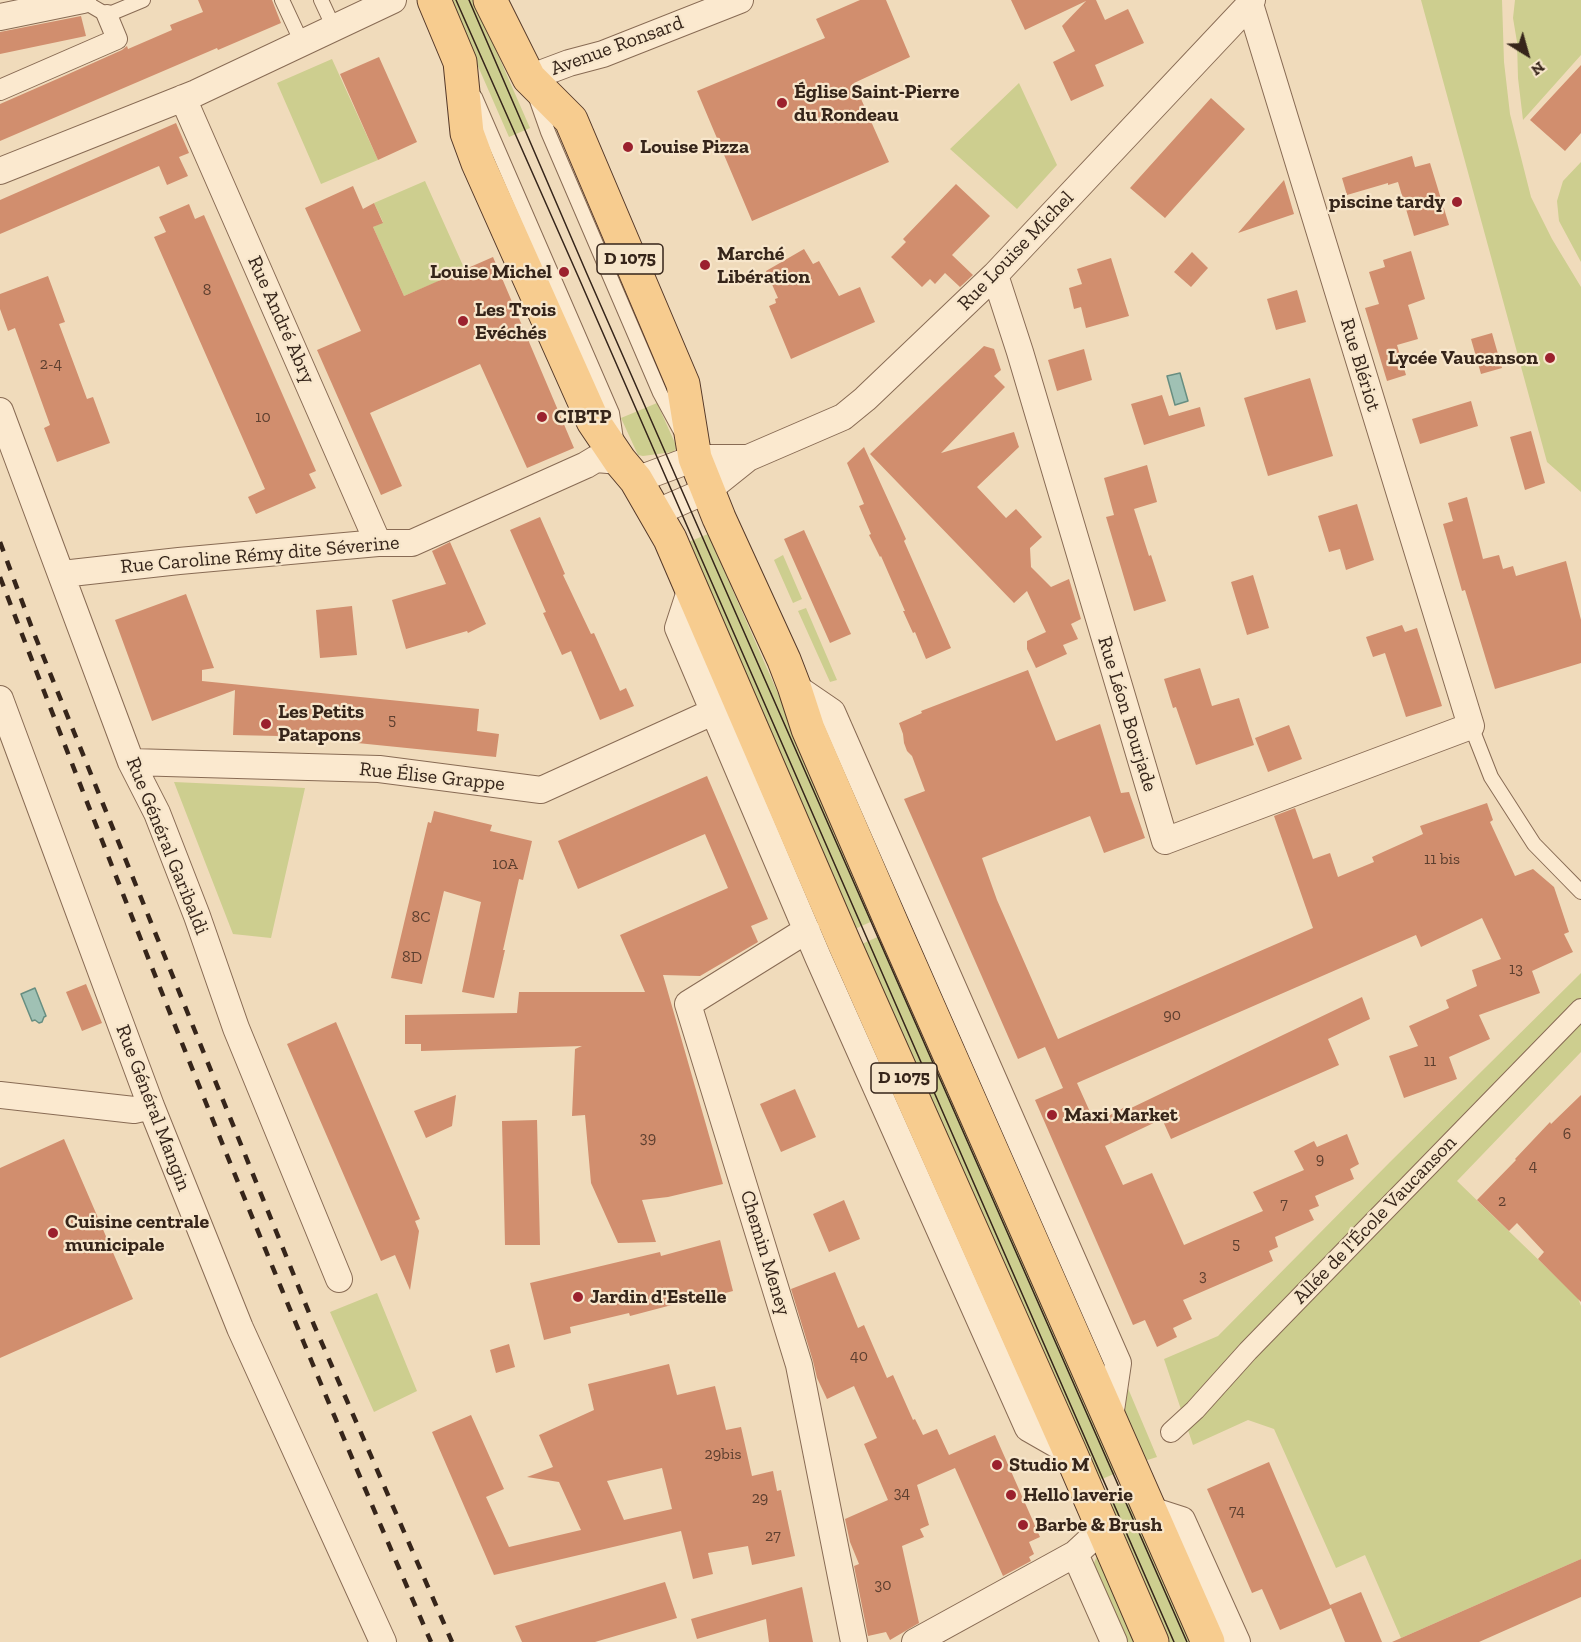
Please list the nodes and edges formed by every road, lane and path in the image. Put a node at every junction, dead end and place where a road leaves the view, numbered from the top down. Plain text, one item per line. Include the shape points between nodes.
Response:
1 (83, 0) edge
2 (143, 0) edge
3 (282, 0) edge
4 (321, 0) edge
5 (393, 0) edge
6 (434, 0) edge
7 (740, 0) edge
8 (1251, 2) edge
9 (496, 5) edge
10 (107, 15) junction
11 (0, 17) edge
12 (334, 28) junction
13 (302, 43) junction
14 (528, 78) junction
15 (0, 90) edge
16 (183, 98) junction
17 (0, 171) edge
18 (995, 275) junction
19 (0, 411) edge
20 (695, 458) junction
21 (748, 458) junction
22 (628, 470) junction
23 (708, 490) junction
24 (655, 513) junction
25 (378, 543) junction
26 (62, 574) junction
27 (692, 588) junction
28 (0, 699) edge
29 (715, 711) junction
30 (1471, 726) junction
31 (131, 762) junction
32 (1581, 892) edge
33 (807, 930) junction
34 (1581, 1009) edge
35 (0, 1095) edge
36 (151, 1106) junction
37 (339, 1279) dead end
38 (1171, 1432) dead end
39 (1070, 1452) junction
40 (1151, 1510) junction
41 (1102, 1528) junction
42 (1075, 1554) junction
43 (383, 1642) edge
44 (854, 1642) edge
45 (915, 1642) edge
46 (1114, 1642) edge
47 (1152, 1642) edge
48 (1208, 1642) edge
49 (1237, 1642) edge

1 - 10 lane
1 - 11 street
2 - 10 lane
3 - 13 lane
4 - 12 lane
5 - 12 street
6 - 22 main road, D 1075 via 460,62 467,133 478,163 593,421
7 - 14 street, Avenue Ronsard via 603,54
8 - 18 street, Rue Louise Michel
8 - 30 street, Rue Blériot
9 - 14 main road, D 1075
10 - 15 street via 117,39
12 - 13 street
13 - 16 street
14 - 20 main road, D 1075 via 571,120 683,384
16 - 17 street
16 - 25 street, Rue André Abry
18 - 21 street, Rue Louise Michel via 843,417
18 - 30 street, Rue Léon Bourjade via 1165,841
19 - 26 street, Rue Général Garibaldi
20 - 21 street, Rue Louise Michel
20 - 22 street, Rue Louise Michel
20 - 23 main road, D 1075
21 - 23 street, Rue Louise Michel
22 - 24 main road, D 1075
22 - 25 street, Rue Caroline Rémy dite Séverine via 596,459 412,543
23 - 24 street, Rue Louise Michel
23 - 40 main road, D 1075 via 892,924
24 - 27 main road, D 1075
25 - 26 street, Rue Caroline Rémy dite Séverine
26 - 31 street, Rue Général Garibaldi
27 - 29 street via 678,628
27 - 39 main road, D 1075
28 - 36 street, Rue Général Mangin
29 - 31 street, Rue Élise Grappe via 541,790 379,769
29 - 33 street
30 - 32 lane via 1491,777 1534,844
31 - 37 street, Rue Général Garibaldi via 157,813 236,1029
33 - 39 street via 1028,1428
33 - 44 street, Chemin Meney via 688,1004 800,1365
34 - 38 street, Allée de l'École Vaucanson
35 - 36 street via 134,1110
36 - 43 street, Rue Général Mangin via 240,1328
39 - 41 main road, D 1075
40 - 48 main road, D 1075
40 - 49 street via 1182,1520
41 - 42 street
41 - 47 main road, D 1075
42 - 45 street
42 - 46 street

